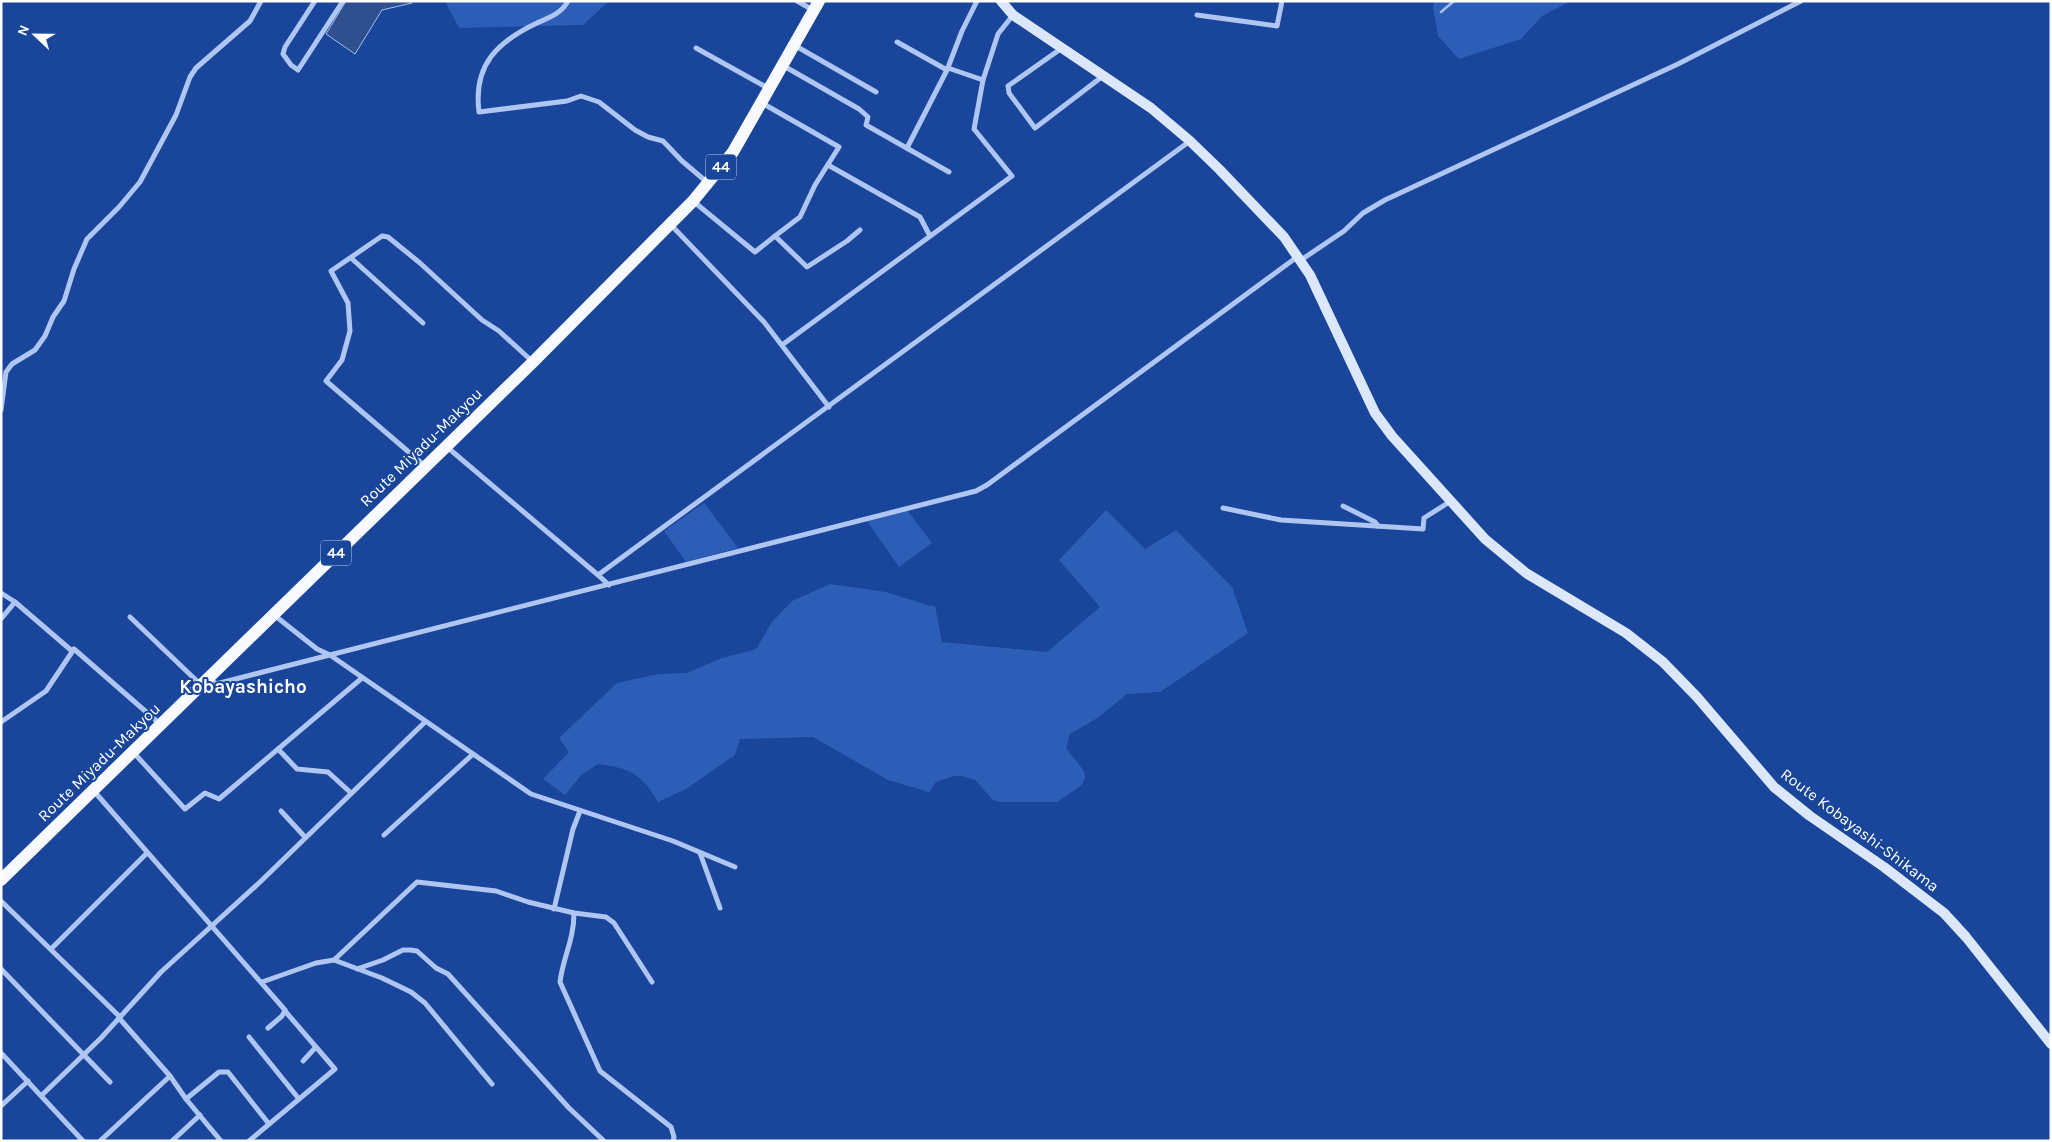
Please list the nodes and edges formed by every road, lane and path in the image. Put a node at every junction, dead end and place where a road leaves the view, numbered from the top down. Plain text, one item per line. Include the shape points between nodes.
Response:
1 (261, 1) edge
2 (315, 1) edge
3 (343, 1) edge
4 (568, 1) edge
5 (797, 1) edge
6 (977, 1) edge
7 (1001, 1) edge
8 (1282, 1) edge
9 (1801, 1) edge
10 (816, 6) edge
11 (1013, 15) junction
12 (1197, 15) dead end
13 (897, 42) dead end
14 (794, 45) junction
15 (696, 48) dead end
16 (1062, 48) junction
17 (782, 65) junction
18 (947, 69) junction
19 (1104, 76) junction
20 (982, 80) junction
21 (769, 89) junction
22 (876, 92) dead end
23 (762, 102) junction
24 (1190, 141) junction
25 (907, 148) junction
26 (828, 165) junction
27 (949, 172) dead end
28 (709, 183) junction
29 (694, 201) junction
30 (671, 225) junction
31 (860, 230) dead end
32 (775, 236) junction
33 (930, 236) junction
34 (351, 258) junction
35 (1300, 258) junction
36 (423, 324) dead end
37 (782, 345) junction
38 (533, 362) junction
39 (829, 407) junction
40 (1, 410) edge
41 (446, 446) junction
42 (425, 466) junction
43 (1451, 501) junction
44 (1344, 506) dead end
45 (1224, 508) dead end
46 (1378, 526) junction
47 (598, 575) junction
48 (609, 585) junction
49 (1, 593) edge
50 (15, 602) junction
51 (273, 614) junction
52 (130, 617) dead end
53 (1, 619) edge
54 (72, 651) junction
55 (330, 655) junction
56 (362, 678) junction
57 (205, 681) junction
58 (1, 722) edge
59 (425, 722) junction
60 (160, 724) junction
61 (278, 749) junction
62 (133, 752) junction
63 (472, 755) junction
64 (93, 790) junction
65 (350, 793) junction
66 (281, 811) dead end
67 (580, 811) junction
68 (384, 835) dead end
69 (306, 837) junction
70 (147, 853) junction
71 (700, 853) junction
72 (735, 866) dead end
73 (1, 880) edge
74 (1, 902) edge
75 (554, 908) junction
76 (720, 908) dead end
77 (574, 913) junction
78 (211, 925) junction
79 (51, 949) junction
80 (334, 960) junction
81 (357, 968) junction
82 (1, 969) edge
83 (262, 982) junction
84 (652, 982) dead end
85 (285, 1011) junction
86 (120, 1018) junction
87 (268, 1028) dead end
88 (249, 1037) dead end
89 (2051, 1044) edge
90 (316, 1047) junction
91 (1, 1053) edge
92 (84, 1055) junction
93 (303, 1061) dead end
94 (170, 1076) junction
95 (28, 1081) junction
96 (110, 1082) dead end
97 (492, 1084) dead end
98 (42, 1096) junction
99 (186, 1099) junction
100 (299, 1099) junction
101 (1, 1106) edge
102 (200, 1115) junction
103 (269, 1124) junction
104 (83, 1141) edge
105 (100, 1141) edge
106 (172, 1141) edge
107 (221, 1141) edge
108 (249, 1141) edge
109 (604, 1141) edge
110 (673, 1141) edge

1 - 40 street via 250,21 193,72 176,116 140,182 87,239 64,301 45,336 35,350 12,364 6,372
2 - 3 street via 283,54 298,70
4 - 28 street via 557,14 522,30 489,57 478,84 479,112 568,102 581,96 599,102 642,133 663,141
5 - 10 street
6 - 18 street
7 - 11 main road, Route Kobayashi-Shikama
8 - 12 street via 1278,26
9 - 35 street via 1678,64 1385,200
10 - 14 main road, Route Miyadu-Makyou / 44
11 - 16 main road, Route Kobayashi-Shikama
11 - 20 street via 998,34
13 - 18 street
14 - 17 main road, Route Miyadu-Makyou / 44
14 - 22 street
15 - 21 street
16 - 19 main road, Route Kobayashi-Shikama
16 - 19 street via 1008,86 1009,93 1035,128
17 - 21 main road, Route Miyadu-Makyou / 44
17 - 25 street via 859,109 868,117 866,125
18 - 20 street
18 - 25 street
19 - 24 main road, Route Kobayashi-Shikama via 1151,108
20 - 33 street via 974,129 1012,176
21 - 23 main road, Route Miyadu-Makyou / 44
23 - 26 street via 839,147
23 - 28 main road, Route Miyadu-Makyou / 44 via 733,152
24 - 35 main road, Route Kobayashi-Shikama via 1261,212
24 - 39 street
25 - 27 street
26 - 32 street via 800,217
26 - 33 street via 920,216
28 - 29 main road, Route Miyadu-Makyou / 44
29 - 30 main road, Route Miyadu-Makyou / 44
29 - 32 street via 755,252
30 - 37 street
30 - 38 main road, Route Miyadu-Makyou / 44
31 - 32 street via 807,268
33 - 37 street
34 - 36 street
34 - 38 street via 382,236 388,237
34 - 42 street via 331,272 348,303 350,331 342,360 326,381
35 - 43 main road, Route Kobayashi-Shikama via 1316,285 1375,413
35 - 48 street via 976,491
37 - 39 street
38 - 41 main road, Route Miyadu-Makyou / 44
39 - 47 street
41 - 42 main road, Route Miyadu-Makyou / 44
41 - 47 street
42 - 51 main road, Route Miyadu-Makyou / 44
43 - 46 street via 1424,518 1423,529
43 - 89 main road, Route Kobayashi-Shikama via 1485,539 1512,562 1626,633 1657,657 1679,677 1774,787 1944,913
44 - 46 street
45 - 46 street via 1281,520
47 - 48 street
48 - 55 street
49 - 50 street
50 - 53 street
50 - 54 street
51 - 55 street via 317,649
51 - 57 main road, Route Miyadu-Makyou / 44
52 - 57 street
54 - 58 street via 46,692
54 - 60 street via 74,649
55 - 56 street
55 - 57 street via 225,683
56 - 59 street
56 - 61 street
57 - 60 main road, Route Miyadu-Makyou / 44
59 - 63 street
59 - 65 street
60 - 62 main road, Route Miyadu-Makyou / 44
61 - 62 street via 219,799 205,793 185,809
61 - 65 street via 298,769 328,772
62 - 64 main road, Route Miyadu-Makyou / 44
63 - 67 street via 530,794
63 - 68 street
64 - 70 street
64 - 73 main road, Route Miyadu-Makyou / 44
65 - 69 street
66 - 69 street
67 - 71 street
67 - 75 street
69 - 78 street
70 - 78 street
70 - 79 street
71 - 72 street
71 - 76 street
74 - 79 street
75 - 77 street
75 - 80 street via 496,891 417,882
77 - 84 street via 606,917 614,923
77 - 110 street via 574,931 560,982 600,1071 672,1127
78 - 83 street
78 - 86 street via 160,972
79 - 86 street
80 - 81 street
80 - 83 street
81 - 97 street via 411,992 425,1003
81 - 109 street via 403,950 417,952 448,974 569,1108
82 - 92 street
83 - 85 street
85 - 87 street
85 - 90 street
86 - 92 street
86 - 94 street
88 - 100 street
90 - 93 street
90 - 100 street via 334,1069
91 - 95 street
92 - 96 street
92 - 98 street
94 - 99 street
94 - 105 street
95 - 98 street
95 - 101 street
98 - 104 street
99 - 102 street
99 - 103 street via 219,1072 228,1072
100 - 103 street
102 - 106 street
102 - 107 street
103 - 108 street

